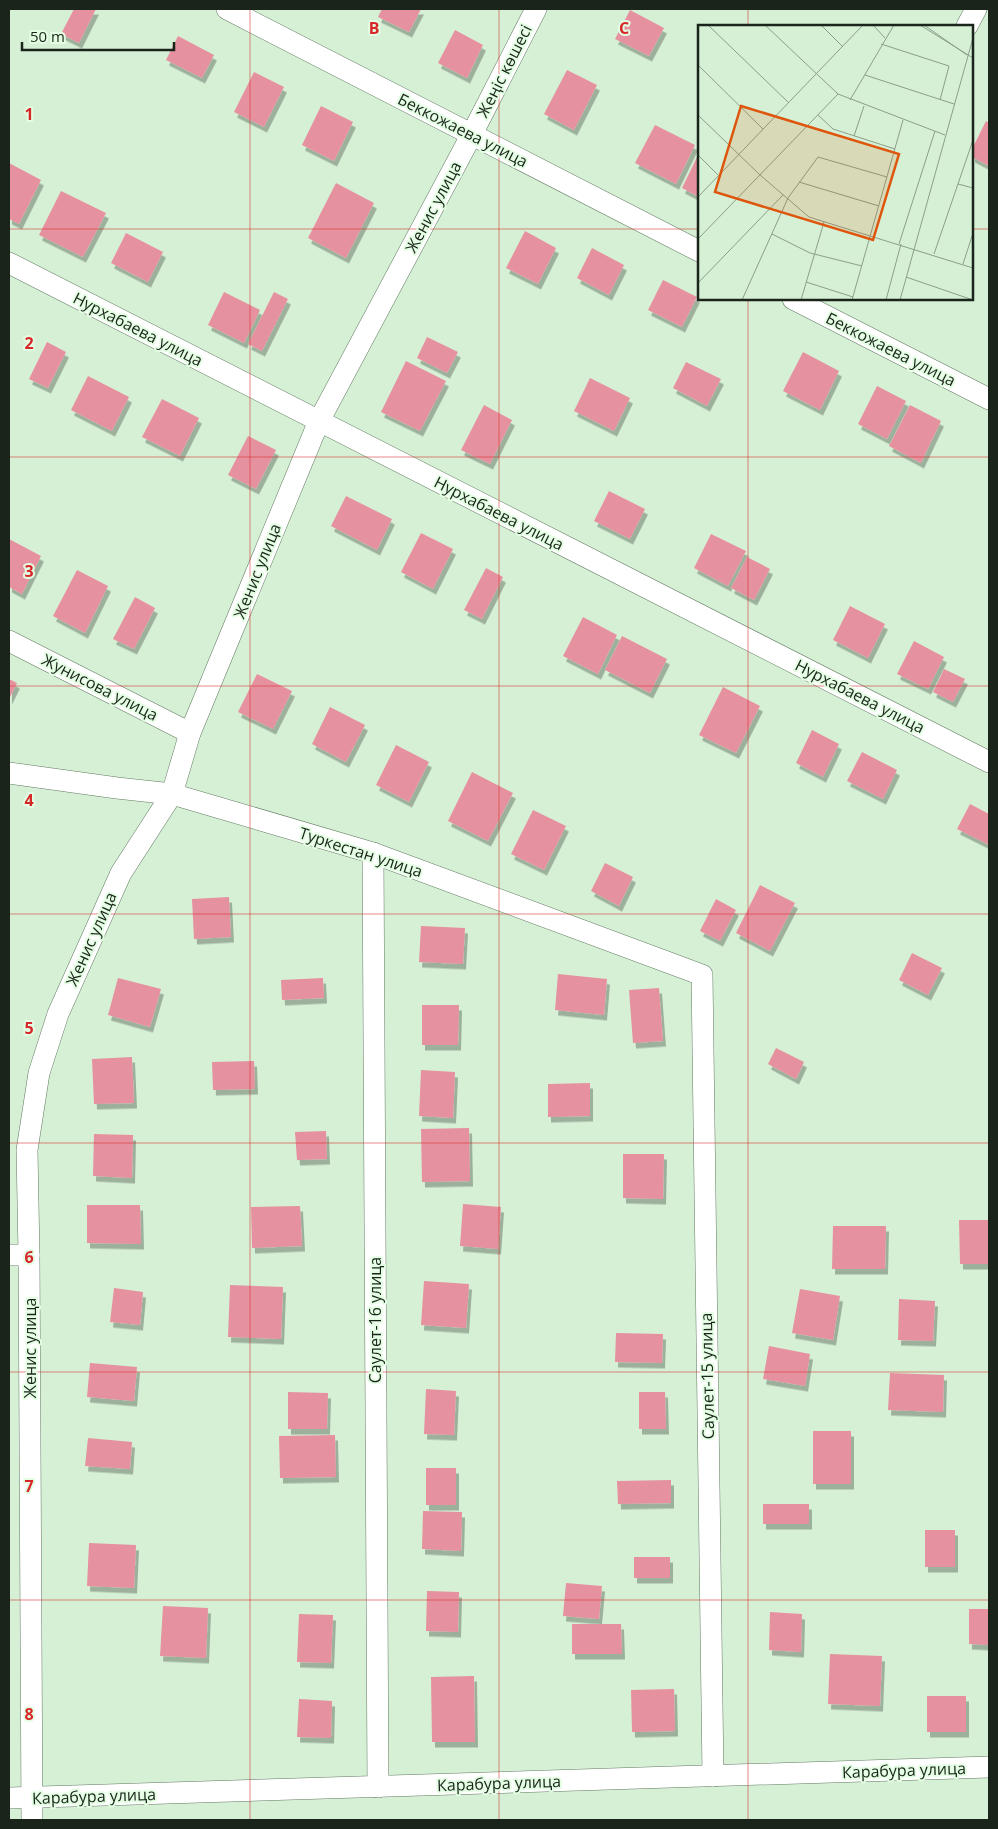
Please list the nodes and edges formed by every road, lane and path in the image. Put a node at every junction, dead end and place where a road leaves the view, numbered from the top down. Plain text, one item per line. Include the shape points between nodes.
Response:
1 (227, 9) edge
2 (536, 9) edge
3 (976, 9) edge
4 (968, 25) edge
5 (472, 134) junction
6 (698, 249) edge
7 (9, 263) edge
8 (799, 300) edge
9 (823, 305) edge
10 (989, 399) edge
11 (319, 421) junction
12 (9, 641) edge
13 (190, 733) junction
14 (989, 762) edge
15 (9, 773) edge
16 (172, 794) junction
17 (373, 853) junction
18 (702, 975) joint
19 (19, 1255) edge
20 (989, 1767) edge
21 (713, 1776) junction
22 (378, 1787) junction
23 (9, 1798) edge
24 (31, 1798) junction
25 (32, 1820) edge

1 - 5 street, Беккожаева улица
2 - 5 street, Жеңіс көшесі
3 - 4 street
5 - 6 street, Беккожаева улица
5 - 11 street, Женис улица
7 - 11 street, Нурхабаева улица
8 - 9 street, Беккожаева улица
9 - 10 street, Беккожаева улица
11 - 13 street, Женис улица
11 - 14 street, Нурхабаева улица
12 - 13 street, Жунисова улица
13 - 16 street, Женис улица
15 - 16 street, Туркестан улица
16 - 17 street, Туркестан улица
16 - 19 street, Женис улица via 120,874 58,1014 42,1064 27,1150
17 - 18 street, Туркестан улица
17 - 22 street, Саулет-16 улица
18 - 21 street, Саулет-15 улица
19 - 24 street, Женис улица
20 - 21 street, Карабура улица
21 - 22 street, Карабура улица
22 - 24 street, Карабура улица
23 - 24 street, Карабура улица
24 - 25 street, Женис улица

